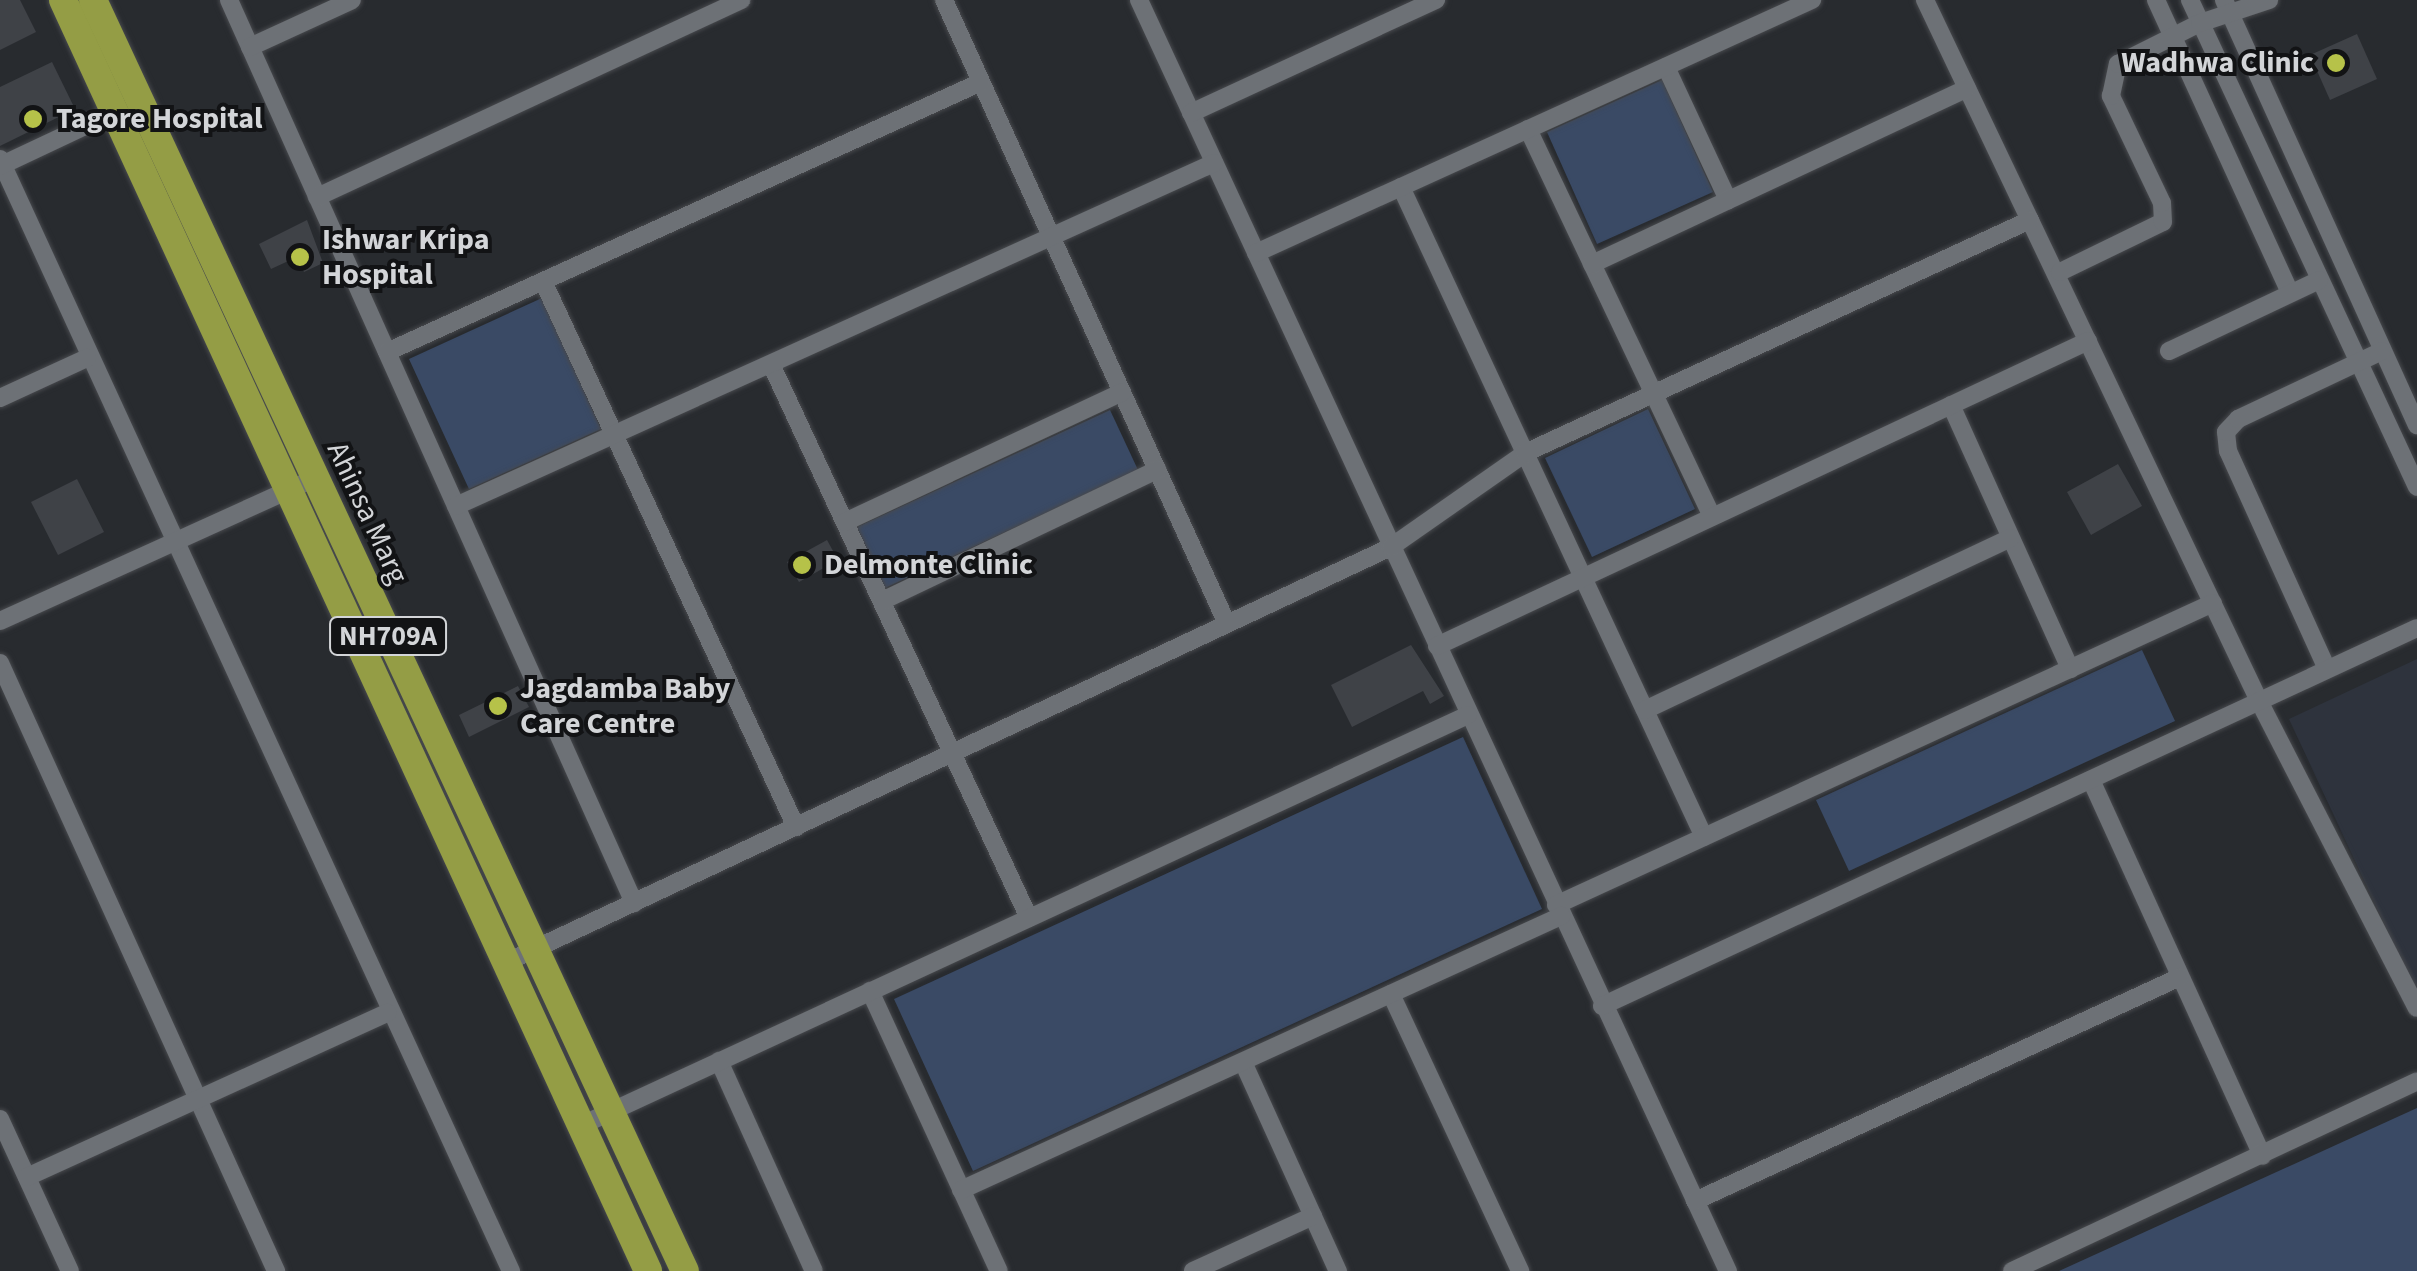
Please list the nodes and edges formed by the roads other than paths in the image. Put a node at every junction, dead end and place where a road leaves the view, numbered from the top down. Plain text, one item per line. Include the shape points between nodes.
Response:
1 (64, 0) edge
2 (92, 0) edge
3 (229, 0) edge
4 (352, 0) edge
5 (741, 0) edge
6 (944, 0) edge
7 (1139, 0) edge
8 (1436, 0) edge
9 (1812, 0) edge
10 (1925, 0) edge
11 (2156, 0) edge
12 (2190, 0) edge
13 (2269, 0) edge
14 (2227, 8) edge
15 (2200, 22) junction
16 (2174, 36) junction
17 (250, 47) junction
18 (1666, 66) junction
19 (981, 82) junction
20 (1967, 88) junction
21 (115, 112) junction
22 (1192, 114) junction
23 (1528, 130) junction
24 (1, 163) edge
25 (1214, 163) junction
26 (1401, 187) junction
27 (317, 197) junction
28 (1728, 200) junction
29 (2030, 220) junction
30 (1052, 237) junction
31 (1256, 253) junction
32 (1592, 264) junction
33 (2060, 272) junction
34 (2319, 280) junction
35 (543, 281) junction
36 (2290, 293) junction
37 (2088, 341) junction
38 (2169, 351) dead end
39 (2382, 351) junction
40 (387, 352) junction
41 (86, 358) junction
42 (2357, 363) junction
43 (771, 364) junction
44 (1122, 392) junction
45 (1653, 394) junction
46 (0, 398) edge
47 (1951, 405) junction
48 (2417, 425) edge
49 (614, 435) junction
50 (1525, 453) junction
51 (1157, 470) junction
52 (303, 484) junction
53 (2417, 487) edge
54 (456, 506) junction
55 (1712, 517) junction
56 (845, 522) junction
57 (2010, 538) junction
58 (172, 545) junction
59 (1391, 547) junction
60 (1583, 577) junction
61 (882, 601) junction
62 (2213, 604) junction
63 (0, 621) edge
64 (1227, 624) junction
65 (2417, 628) edge
66 (1436, 646) junction
67 (0, 663) edge
68 (2070, 669) junction
69 (2327, 669) junction
70 (2260, 701) junction
71 (1645, 710) junction
72 (1468, 714) junction
73 (952, 753) junction
74 (2091, 780) junction
75 (796, 827) junction
76 (1704, 837) junction
77 (634, 902) junction
78 (1559, 911) junction
79 (1028, 918) junction
80 (534, 949) junction
81 (507, 962) junction
82 (2180, 976) junction
83 (870, 991) junction
84 (1391, 994) junction
85 (1602, 1006) junction
86 (2417, 1008) edge
87 (387, 1013) junction
88 (720, 1061) junction
89 (1243, 1062) junction
90 (2417, 1081) edge
91 (197, 1099) junction
92 (610, 1112) junction
93 (0, 1119) edge
94 (582, 1124) junction
95 (2262, 1156) junction
96 (8, 1158) edge
97 (27, 1177) junction
98 (961, 1190) junction
99 (1695, 1201) junction
100 (1313, 1216) junction
101 (70, 1271) edge
102 (276, 1271) edge
103 (511, 1271) edge
104 (648, 1271) edge
105 (685, 1271) edge
106 (814, 1271) edge
107 (998, 1271) edge
108 (1193, 1271) edge
109 (1338, 1271) edge
110 (1520, 1271) edge
111 (1728, 1271) edge
112 (2012, 1271) edge

1 - 21 highway, Ahinsa Marg / NH709A
2 - 52 highway, Ahinsa Marg / NH709A
3 - 17 street
4 - 17 street
5 - 27 street
6 - 19 street
7 - 22 street
8 - 22 street
9 - 18 street
10 - 20 street
11 - 16 street
12 - 15 street
13 - 14 street
14 - 15 street
14 - 39 street
15 - 16 street
15 - 34 street
16 - 33 street via 2118,64 2110,77 2111,96 2162,204 2163,222
16 - 36 street
17 - 27 street
18 - 23 street
18 - 28 street
19 - 30 street
19 - 35 street
20 - 28 street
20 - 29 street
21 - 24 street
21 - 52 highway, Ahinsa Marg / NH709A
22 - 25 street
23 - 26 street
23 - 32 street
24 - 41 street
25 - 30 street
25 - 31 street
26 - 31 street
26 - 50 street
27 - 40 street
28 - 32 street
29 - 33 street
29 - 45 street
30 - 43 street
30 - 44 street
31 - 59 street
32 - 45 street
33 - 37 street
34 - 36 street
34 - 42 street
35 - 40 street
35 - 49 street
36 - 38 street
37 - 47 street
37 - 62 street
39 - 42 street
39 - 48 street
40 - 54 street
41 - 46 street
41 - 58 street
42 - 53 street
42 - 69 street via 2238,419 2226,432 2228,452
43 - 49 street
43 - 56 street
44 - 51 street
44 - 56 street
45 - 50 street
45 - 55 street
47 - 55 street
47 - 57 street
49 - 54 street
49 - 75 street
50 - 59 street
50 - 60 street
51 - 61 street
51 - 64 street
52 - 58 street
52 - 80 highway, Ahinsa Marg / NH709A
52 - 81 highway, Ahinsa Marg / NH709A
54 - 77 street
55 - 60 street
56 - 61 street
57 - 68 street
57 - 71 street
58 - 63 street
58 - 87 street
59 - 64 street
59 - 66 street
60 - 66 street
60 - 71 street
61 - 73 street
62 - 68 street
62 - 70 street
64 - 73 street
65 - 69 street
66 - 72 street
67 - 91 street
68 - 76 street
69 - 70 street
70 - 74 street
70 - 86 street
71 - 76 street
72 - 78 street
72 - 79 street
73 - 75 street
73 - 79 street
74 - 82 street
74 - 85 street
75 - 77 street
76 - 78 street
77 - 80 street
78 - 84 street
78 - 85 street
79 - 83 street
80 - 81 street
80 - 92 highway, Ahinsa Marg / NH709A
81 - 94 highway, Ahinsa Marg / NH709A
82 - 95 street
82 - 99 street
83 - 88 street
83 - 98 street
84 - 89 street
84 - 110 street
85 - 99 street
87 - 91 street
87 - 103 street
88 - 92 street
88 - 106 street
89 - 98 street
89 - 100 street
90 - 95 street
91 - 97 street
91 - 102 street
92 - 94 street
92 - 105 highway, Ahinsa Marg / NH709A
93 - 96 street
94 - 104 highway, Ahinsa Marg / NH709A
95 - 112 street
96 - 97 street
97 - 101 street
98 - 107 street
99 - 111 street
100 - 108 street
100 - 109 street

